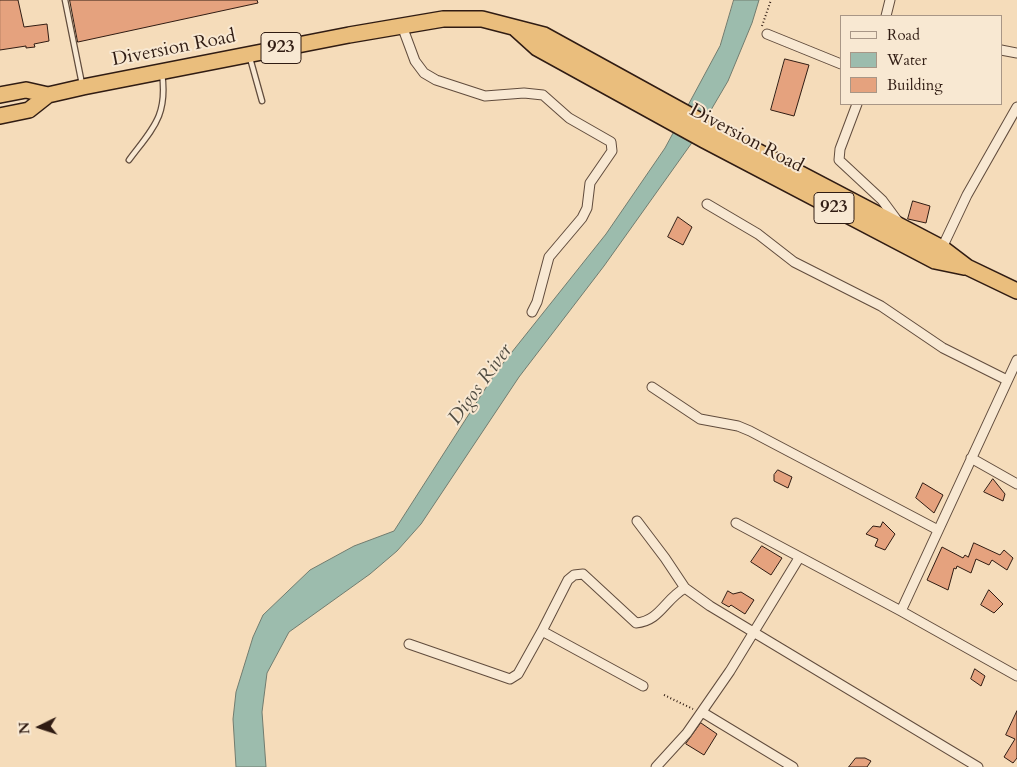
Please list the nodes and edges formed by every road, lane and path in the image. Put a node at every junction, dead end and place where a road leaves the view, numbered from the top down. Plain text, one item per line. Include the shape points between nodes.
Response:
1 (65, 0) edge
2 (771, 0) edge
3 (890, 0) edge
4 (886, 15) edge
5 (402, 26) junction
6 (763, 33) joint
7 (1002, 50) edge
8 (1017, 53) edge
9 (248, 54) junction
10 (840, 64) edge
11 (161, 72) junction
12 (83, 87) junction
13 (0, 96) edge
14 (48, 96) junction
15 (262, 101) dead end
16 (857, 105) edge
17 (1017, 107) edge
18 (0, 116) edge
19 (708, 133) junction
20 (129, 160) dead end
21 (707, 204) dead end
22 (900, 226) junction
23 (939, 254) junction
24 (1017, 291) edge
25 (532, 312) dead end
26 (1017, 360) edge
27 (1007, 380) junction
28 (652, 387) dead end
29 (971, 458) junction
30 (1017, 484) edge
31 (637, 522) dead end
32 (736, 523) dead end
33 (938, 530) junction
34 (799, 558) junction
35 (685, 588) junction
36 (902, 611) junction
37 (542, 631) junction
38 (754, 631) junction
39 (409, 644) dead end
40 (1017, 676) edge
41 (643, 686) dead end
42 (664, 694) dead end
43 (702, 712) junction
44 (656, 767) edge
45 (793, 767) edge
46 (978, 767) edge

1 - 12 lane
2 - 6 path
3 - 4 street
5 - 9 highway, Diversion Road / 923
5 - 19 highway, Diversion Road / 923 via 467,18 496,21 515,28 537,48
5 - 25 street via 415,61 424,73 436,80 485,96 543,95 569,118 611,142 612,151 590,183 587,208 582,218 549,257
6 - 10 street
7 - 8 street
9 - 11 highway, Diversion Road / 923
9 - 15 lane
11 - 12 highway, Diversion Road / 923
11 - 20 lane via 165,94 159,120
12 - 14 highway, Diversion Road / 923
13 - 14 highway, Diversion Road / 923 via 26,90
14 - 18 highway, Diversion Road / 923 via 29,110
16 - 22 street via 839,160 882,200
17 - 23 street via 967,195
19 - 22 highway, Diversion Road / 923
19 - 23 highway, Diversion Road / 923
21 - 27 street via 758,234 794,262 881,306 943,348
22 - 23 highway, Diversion Road / 923
23 - 24 highway, Diversion Road / 923
26 - 27 street
27 - 29 street
28 - 33 street via 700,419 750,431
29 - 30 street
29 - 33 street
31 - 35 street
32 - 34 street
33 - 36 street
34 - 36 street
34 - 38 street
35 - 37 street via 676,593 651,620 636,623 583,574 574,574
35 - 38 street
36 - 40 street
37 - 39 street via 518,674 510,678
37 - 41 street
38 - 43 street
38 - 46 street
42 - 43 path
43 - 44 street
43 - 45 street

